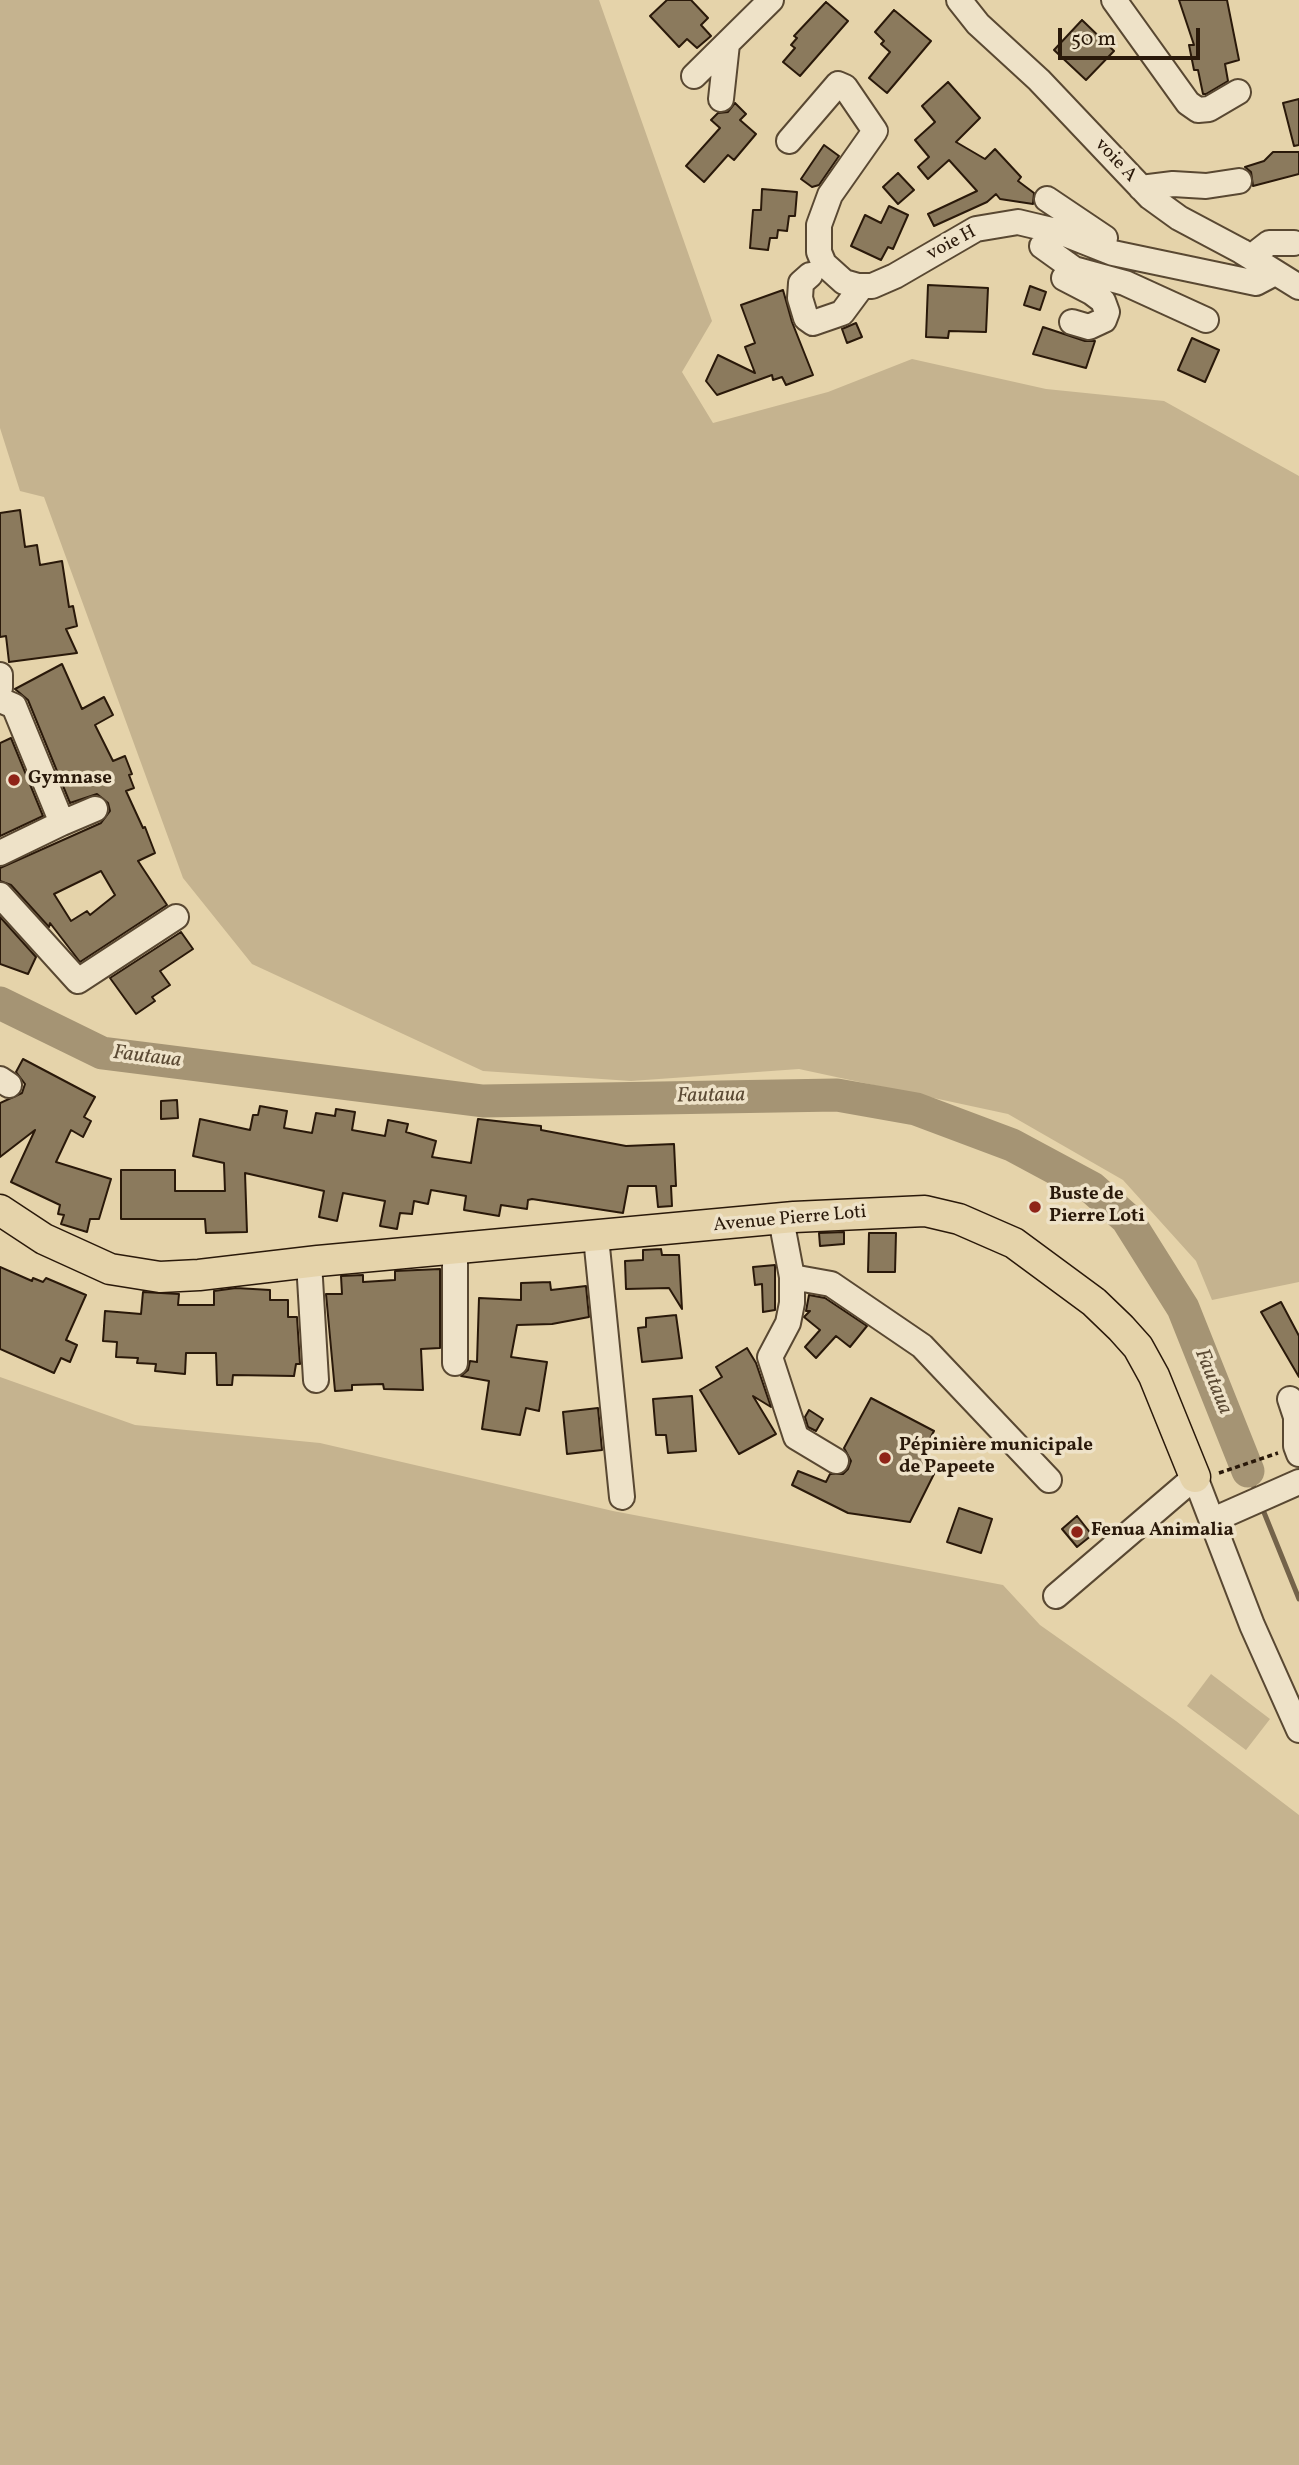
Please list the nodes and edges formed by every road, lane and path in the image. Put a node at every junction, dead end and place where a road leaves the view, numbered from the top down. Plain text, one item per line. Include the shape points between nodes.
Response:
1 (771, 0) edge
2 (959, 0) edge
3 (1114, 0) edge
4 (727, 44) junction
5 (694, 76) dead end
6 (1238, 92) dead end
7 (721, 99) dead end
8 (789, 141) dead end
9 (1239, 181) dead end
10 (1141, 188) junction
11 (1047, 199) dead end
12 (1043, 236) junction
13 (1294, 243) dead end
14 (1127, 256) junction
15 (1251, 257) junction
16 (1275, 273) junction
17 (810, 275) dead end
18 (862, 286) junction
19 (1299, 287) edge
20 (1206, 320) dead end
21 (1072, 322) dead end
22 (0, 675) edge
23 (0, 688) edge
24 (0, 700) edge
25 (95, 809) dead end
26 (62, 823) junction
27 (0, 853) edge
28 (0, 895) edge
29 (176, 917) dead end
30 (0, 1210) edge
31 (781, 1219) junction
32 (596, 1237) junction
33 (455, 1250) junction
34 (309, 1262) junction
35 (792, 1277) junction
36 (456, 1363) dead end
37 (316, 1380) dead end
38 (1290, 1399) dead end
39 (1291, 1451) edge
40 (836, 1461) dead end
41 (1208, 1475) junction
42 (1049, 1480) dead end
43 (1293, 1485) edge
44 (622, 1497) dead end
45 (1213, 1520) junction
46 (1056, 1596) dead end
47 (1299, 1730) edge

1 - 4 street
2 - 10 street, voie A
3 - 6 street via 1188,103 1198,110 1209,108
4 - 5 street
4 - 7 street
8 - 18 street via 838,84 845,87 875,131 830,195 819,225 824,264 844,282
9 - 10 street
10 - 15 street, voie A via 1179,218
11 - 14 street
12 - 14 street, voie H
12 - 18 street, voie H via 1018,222 976,229 895,276
12 - 20 street via 1074,269 1125,283
12 - 21 street via 1050,269 1103,301 1107,312 1104,320 1089,327
13 - 15 street via 1269,243
14 - 16 street, voie H via 1256,282
15 - 16 street, voie A
16 - 19 street, voie A
17 - 18 street via 801,283 800,298 806,318 813,323 842,313
22 - 23 street
24 - 26 street via 14,706
25 - 26 street
26 - 27 street
28 - 29 street via 78,981
30 - 34 main road, Avenue Pierre Loti via 44,1238 110,1269 160,1277
31 - 32 main road, Avenue Pierre Loti
31 - 35 street
31 - 41 main road, Avenue Pierre Loti via 925,1212 959,1219 1014,1243 1094,1302 1138,1347
32 - 33 main road, Avenue Pierre Loti
32 - 44 street
33 - 34 main road, Avenue Pierre Loti
33 - 36 street
34 - 37 street
35 - 40 street via 788,1323 770,1357 796,1437
35 - 42 street via 831,1284 922,1346
38 - 39 street via 1296,1417
39 - 41 path
41 - 45 street, Avenue Pierre Loti
41 - 46 street
43 - 45 street
45 - 47 street, Avenue Pierre Loti via 1252,1625

